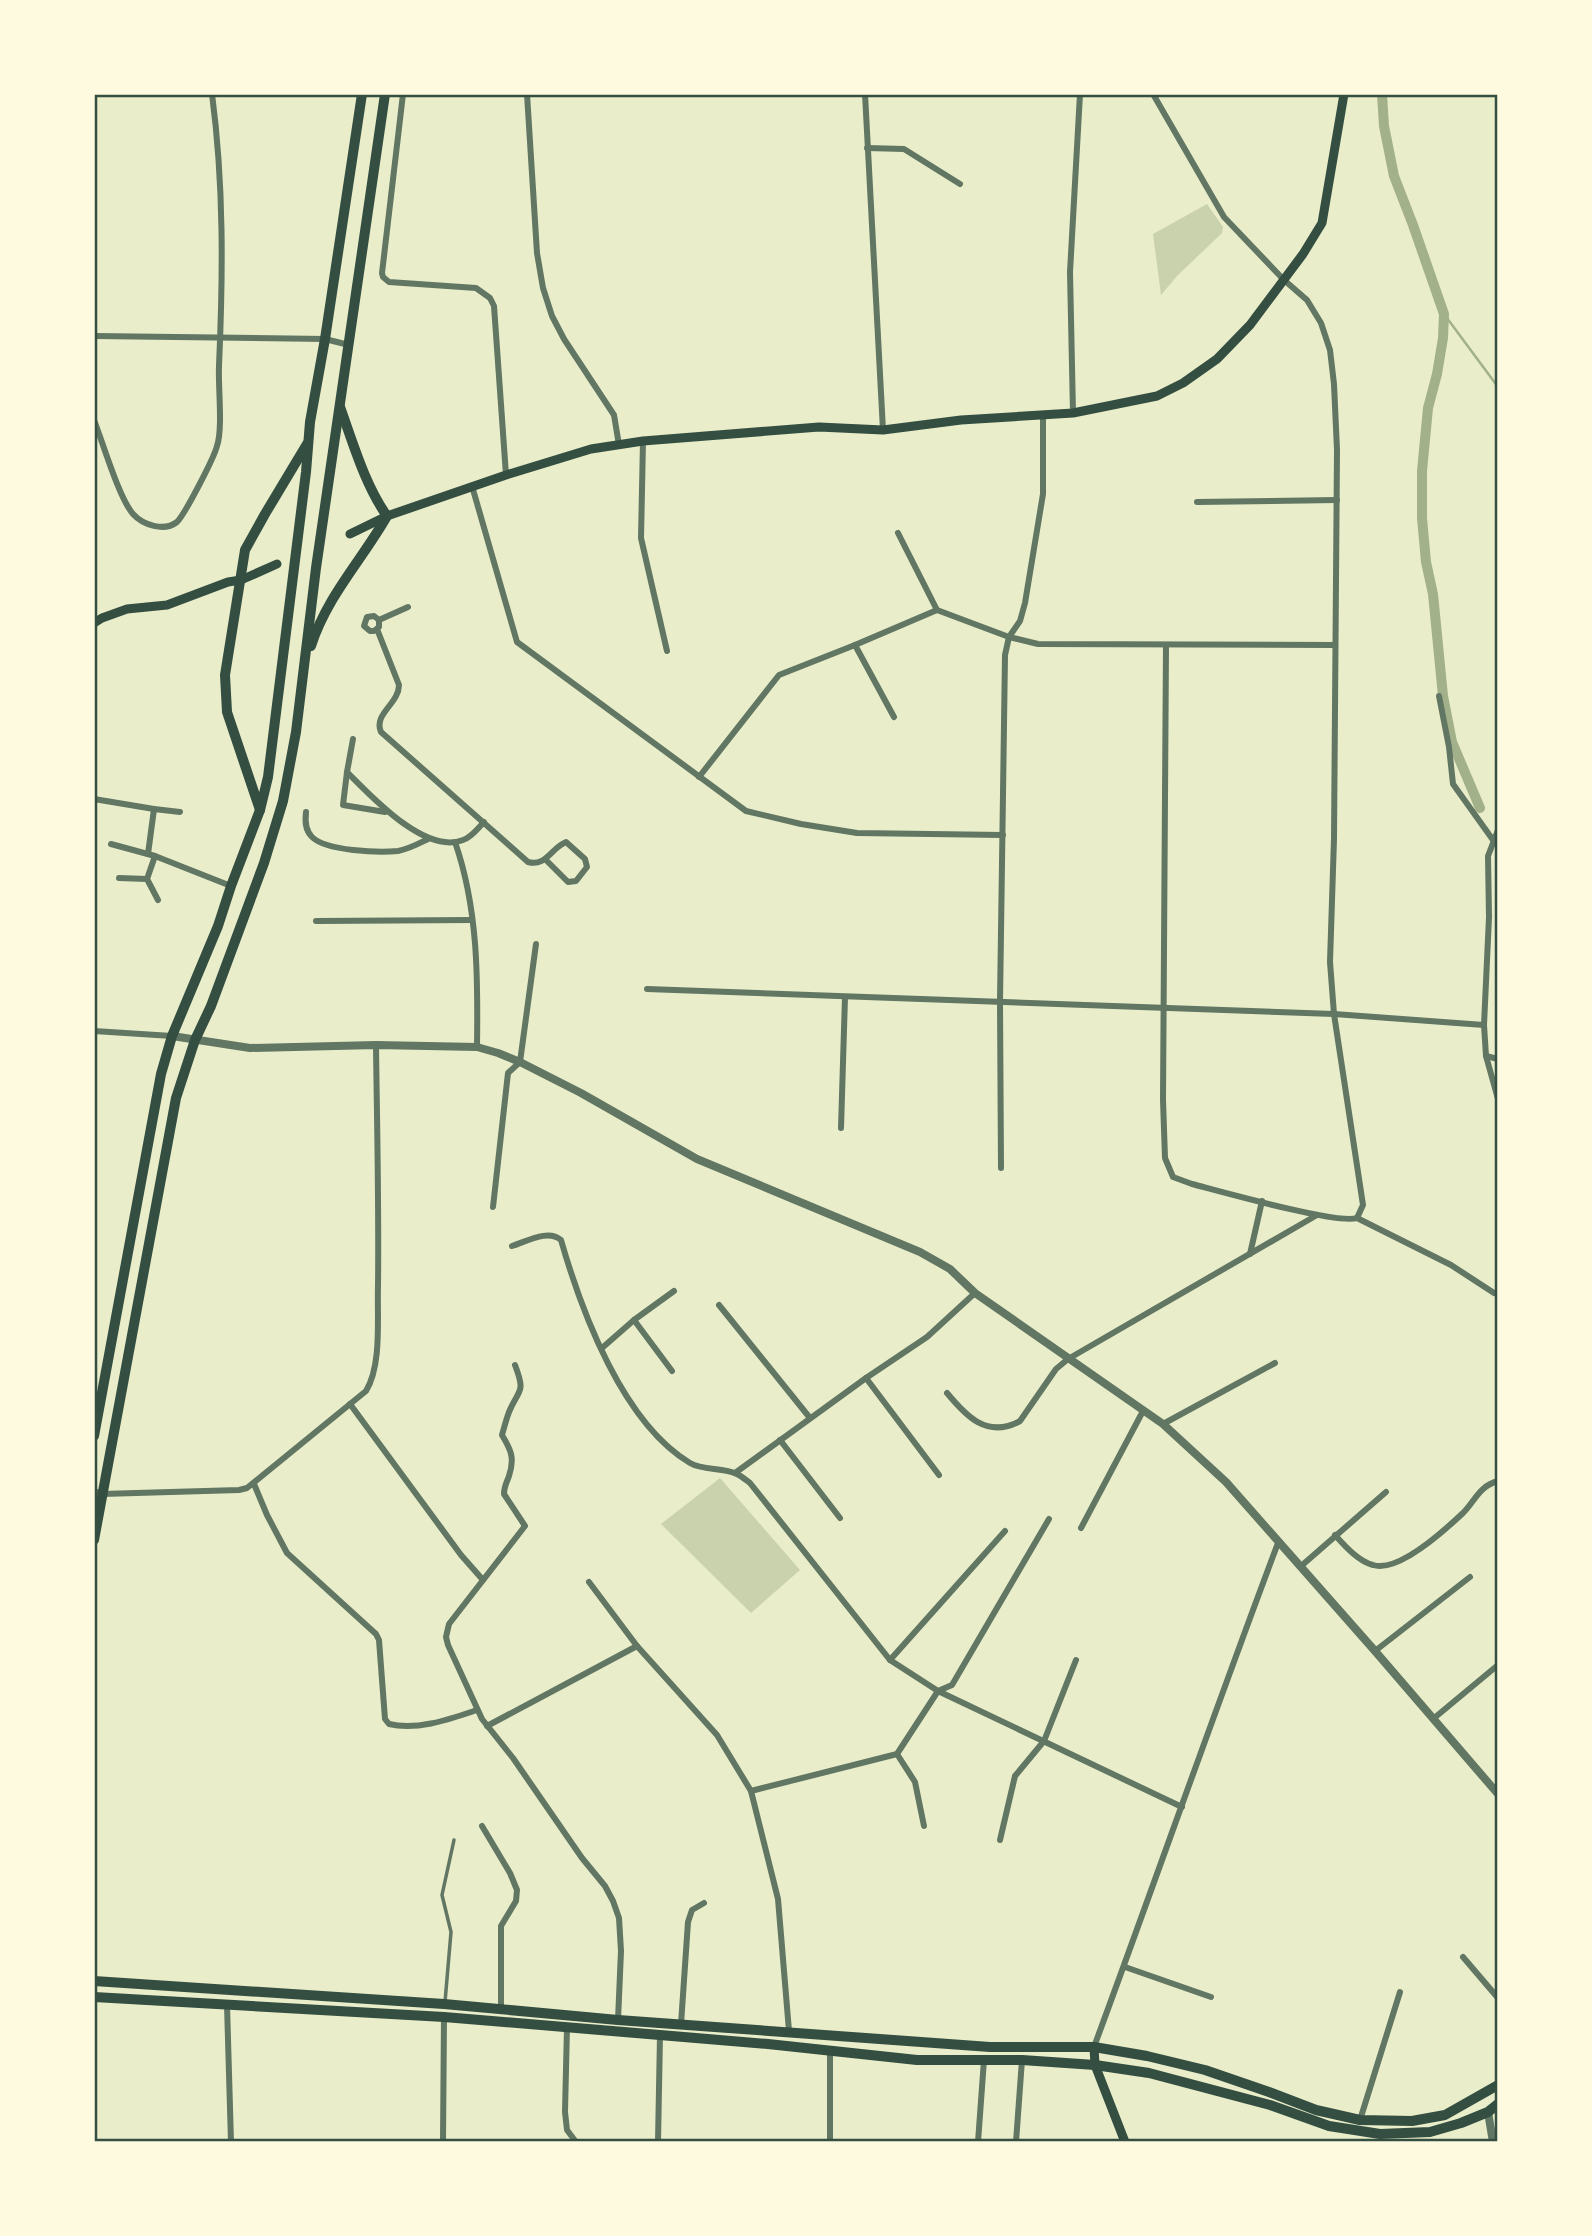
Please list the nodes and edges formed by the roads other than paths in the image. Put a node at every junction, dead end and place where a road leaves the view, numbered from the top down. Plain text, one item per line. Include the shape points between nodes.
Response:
1 (212, 94) edge
2 (362, 94) edge
3 (385, 94) edge
4 (403, 94) edge
5 (527, 94) edge
6 (865, 94) edge
7 (1080, 94) edge
8 (1153, 94) edge
9 (1344, 94) edge
10 (867, 148) junction
11 (960, 184) dead end
12 (1284, 280) junction
13 (94, 336) edge
14 (221, 338) junction
15 (325, 339) junction
16 (349, 345) junction
17 (340, 407) junction
18 (1073, 413) junction
19 (1043, 415) junction
20 (94, 420) edge
21 (883, 430) junction
22 (309, 441) junction
23 (643, 441) junction
24 (619, 444) junction
25 (506, 475) junction
26 (472, 486) junction
27 (1337, 500) junction
28 (1197, 502) dead end
29 (387, 516) junction
30 (898, 533) dead end
31 (350, 534) dead end
32 (1497, 558) edge
33 (277, 564) dead end
34 (1497, 568) edge
35 (240, 579) junction
36 (408, 607) dead end
37 (937, 610) junction
38 (379, 620) junction
39 (94, 623) edge
40 (377, 629) junction
41 (1009, 636) junction
42 (1166, 645) junction
43 (1335, 645) junction
44 (855, 646) junction
45 (667, 651) dead end
46 (304, 668) junction
47 (1439, 696) dead end
48 (894, 717) dead end
49 (353, 739) dead end
50 (347, 772) junction
51 (699, 777) junction
52 (94, 799) edge
53 (154, 809) junction
54 (260, 810) junction
55 (180, 812) dead end
56 (306, 812) dead end
57 (387, 812) junction
58 (484, 822) junction
59 (1497, 830) edge
60 (1003, 835) junction
61 (428, 839) junction
62 (1493, 840) junction
63 (455, 842) junction
64 (111, 844) dead end
65 (151, 855) junction
66 (545, 859) junction
67 (119, 878) dead end
68 (147, 879) junction
69 (231, 886) junction
70 (158, 901) dead end
71 (472, 920) junction
72 (316, 921) dead end
73 (536, 944) dead end
74 (647, 989) dead end
75 (845, 997) junction
76 (1000, 1002) junction
77 (1164, 1008) junction
78 (1334, 1014) junction
79 (1484, 1025) junction
80 (94, 1031) edge
81 (172, 1036) junction
82 (195, 1040) junction
83 (376, 1045) junction
84 (477, 1047) junction
85 (1486, 1055) junction
86 (1497, 1059) edge
87 (520, 1062) junction
88 (1497, 1099) edge
89 (841, 1128) dead end
90 (1001, 1168) dead end
91 (1262, 1201) junction
92 (493, 1207) dead end
93 (1317, 1215) junction
94 (1357, 1218) junction
95 (512, 1246) dead end
96 (1250, 1254) junction
97 (674, 1291) dead end
98 (975, 1293) junction
99 (1493, 1293) dead end
100 (719, 1305) dead end
101 (634, 1320) junction
102 (602, 1348) junction
103 (1068, 1359) junction
104 (1275, 1363) dead end
105 (515, 1365) dead end
106 (672, 1371) dead end
107 (866, 1378) junction
108 (947, 1393) dead end
109 (350, 1404) junction
110 (1143, 1411) junction
111 (810, 1418) junction
112 (1163, 1423) junction
113 (94, 1436) edge
114 (780, 1440) junction
115 (736, 1473) junction
116 (939, 1475) dead end
117 (1497, 1481) edge
118 (254, 1483) junction
119 (1386, 1492) dead end
120 (98, 1493) edge
121 (840, 1518) dead end
122 (1049, 1519) dead end
123 (1081, 1528) dead end
124 (1005, 1531) dead end
125 (1335, 1535) junction
126 (94, 1540) edge
127 (1278, 1543) junction
128 (1300, 1567) junction
129 (1470, 1577) dead end
130 (483, 1580) junction
131 (589, 1582) dead end
132 (637, 1646) junction
133 (1375, 1651) junction
134 (890, 1660) junction
135 (1076, 1660) dead end
136 (1497, 1665) edge
137 (938, 1691) junction
138 (477, 1710) junction
139 (1433, 1718) junction
140 (487, 1726) junction
141 (1044, 1741) junction
142 (897, 1754) junction
143 (751, 1791) junction
144 (1497, 1794) edge
145 (1182, 1807) junction
146 (482, 1826) dead end
147 (924, 1826) dead end
148 (454, 1840) dead end
149 (1000, 1840) dead end
150 (704, 1903) dead end
151 (1463, 1957) dead end
152 (1125, 1967) junction
153 (94, 1981) edge
154 (1400, 1992) dead end
155 (94, 1997) edge
156 (1211, 1997) dead end
157 (1497, 1998) edge
158 (444, 2004) junction
159 (227, 2005) junction
160 (501, 2009) junction
161 (444, 2017) junction
162 (618, 2020) junction
163 (681, 2024) junction
164 (567, 2027) junction
165 (789, 2031) junction
166 (660, 2035) junction
167 (1094, 2047) junction
168 (830, 2051) junction
169 (984, 2060) junction
170 (1022, 2060) junction
171 (1095, 2065) junction
172 (1497, 2085) edge
173 (1497, 2104) edge
174 (1488, 2112) junction
175 (1360, 2120) junction
176 (231, 2141) edge
177 (443, 2141) edge
178 (576, 2141) edge
179 (659, 2141) edge
180 (830, 2141) edge
181 (978, 2141) edge
182 (1016, 2141) edge
183 (1125, 2141) edge
184 (1493, 2141) edge

1 - 14 street via 222,216
2 - 15 highway
3 - 16 highway
4 - 25 street via 383,277 389,282 476,288 490,298
5 - 24 street via 543,288 564,339 614,415
6 - 10 street
7 - 18 street via 1070,272
8 - 12 street via 1224,217
9 - 12 main road via 1322,223
10 - 11 street via 904,149
10 - 21 street
12 - 18 main road via 1217,359 1184,383 1157,396
12 - 27 street via 1307,300 1330,350
13 - 14 street
14 - 15 street
14 - 20 street via 218,446 177,522 162,527 147,524 134,514
15 - 16 street
15 - 22 highway
16 - 17 highway
17 - 29 highway
17 - 46 highway
18 - 19 main road
19 - 21 main road
19 - 41 street via 1043,494 1025,603
21 - 23 main road via 819,427
22 - 35 highway via 245,550
22 - 54 highway via 268,777
23 - 24 main road
23 - 45 street via 641,538
24 - 25 main road
25 - 26 main road
26 - 29 main road
26 - 51 street via 517,642
27 - 28 street
27 - 43 street
29 - 31 main road
29 - 46 highway via 326,609
30 - 37 street
32 - 34 street
33 - 35 main road
35 - 39 main road via 167,605 127,609
35 - 54 highway via 225,675 227,712
36 - 38 street
37 - 41 street
37 - 44 street
38 - 40 street
38 - 40 street via 370,615 364,623 370,631
40 - 58 street via 399,685 379,719 379,728
41 - 42 street via 1038,644
41 - 60 street
42 - 43 street
42 - 77 street
43 - 78 street via 1330,961
44 - 48 street
44 - 51 street via 779,675
46 - 82 highway via 283,801 264,863
47 - 62 street via 1453,785
49 - 50 street
50 - 57 street
50 - 57 street via 343,805
51 - 60 street via 747,811 800,824 857,833
52 - 53 street
53 - 55 street
53 - 65 street
54 - 69 highway
56 - 61 street via 312,837 330,846 399,850
57 - 61 street
58 - 63 street via 473,835
58 - 66 street via 528,862 538,864
59 - 62 street
60 - 76 street
61 - 63 street
62 - 79 street via 1488,856
63 - 71 street
64 - 65 street
65 - 68 street
65 - 69 street
66 - 66 street via 568,882 576,881 587,867 585,859 566,842
67 - 68 street
68 - 70 street
69 - 81 highway
71 - 72 street
71 - 84 street
73 - 87 street
74 - 75 street
75 - 76 street
75 - 89 street
76 - 77 street
76 - 90 street
77 - 78 street
77 - 91 street via 1165,1158 1173,1177
78 - 79 street
78 - 94 street via 1363,1205
79 - 85 street
80 - 81 street
81 - 82 street
81 - 113 highway via 158,1085
82 - 83 street via 250,1048
82 - 120 highway via 176,1098
83 - 84 street
83 - 109 street via 379,1231 374,1371 366,1391
84 - 87 street
85 - 86 street
85 - 88 street
87 - 92 street via 508,1073
87 - 98 street via 697,1159 919,1252 950,1269
91 - 93 street
91 - 96 street
93 - 94 street via 1350,1221
93 - 96 street
94 - 99 street via 1451,1265
95 - 102 street via 548,1234 561,1240 582,1308
96 - 103 street
97 - 101 street
98 - 103 street
98 - 107 street via 927,1337
100 - 111 street
101 - 102 street
101 - 106 street
102 - 115 street via 628,1400 659,1440 692,1465
103 - 108 street via 1013,1425 977,1422
103 - 110 street
104 - 112 street
105 - 130 street via 523,1384 502,1435 512,1452 504,1494 525,1526
107 - 111 street
107 - 116 street
109 - 118 street
109 - 130 street
110 - 112 street
110 - 123 street
111 - 114 street
112 - 127 street via 1226,1482
114 - 115 street
114 - 121 street
115 - 134 street via 750,1483
117 - 125 street via 1485,1486 1465,1511 1428,1543 1389,1566 1370,1565
118 - 120 street via 239,1490
118 - 138 street via 287,1553 376,1634 383,1665 385,1720 419,1725
119 - 125 street
120 - 126 highway
122 - 137 street via 952,1685
124 - 134 street
125 - 128 street
127 - 128 street
127 - 145 street
128 - 133 street
129 - 133 street
130 - 138 street via 449,1624 446,1637
131 - 132 street
132 - 140 street
132 - 143 street via 717,1735
133 - 139 street
134 - 137 street
135 - 141 street
136 - 139 street
137 - 141 street
137 - 142 street
138 - 140 street
139 - 144 street
140 - 162 street via 613,1901 621,1951
141 - 145 street
141 - 149 street via 1015,1776
142 - 143 street
142 - 147 street via 915,1782
143 - 165 street via 778,1899
145 - 152 street
146 - 160 street via 517,1890 516,1901 501,1926
148 - 158 lane via 442,1895 451,1933
150 - 163 street via 692,1910 688,1922
151 - 157 street
152 - 156 street
152 - 167 street
153 - 158 main road
154 - 175 street
155 - 159 main road
158 - 160 main road
159 - 161 main road
159 - 176 street
160 - 162 main road
161 - 164 main road
161 - 177 street
162 - 163 main road
163 - 165 main road
164 - 166 main road
164 - 178 street via 565,2112 567,2130
165 - 167 main road via 990,2047
166 - 168 main road
166 - 179 street
167 - 171 main road
167 - 175 main road via 1205,2070 1316,2110
168 - 169 main road via 917,2060
168 - 180 street
169 - 170 main road
169 - 181 street
170 - 171 main road
170 - 182 street
171 - 174 main road via 1149,2073 1329,2126 1380,2134 1430,2132
171 - 183 main road
172 - 175 main road via 1445,2115 1412,2121
173 - 174 main road
174 - 184 street

